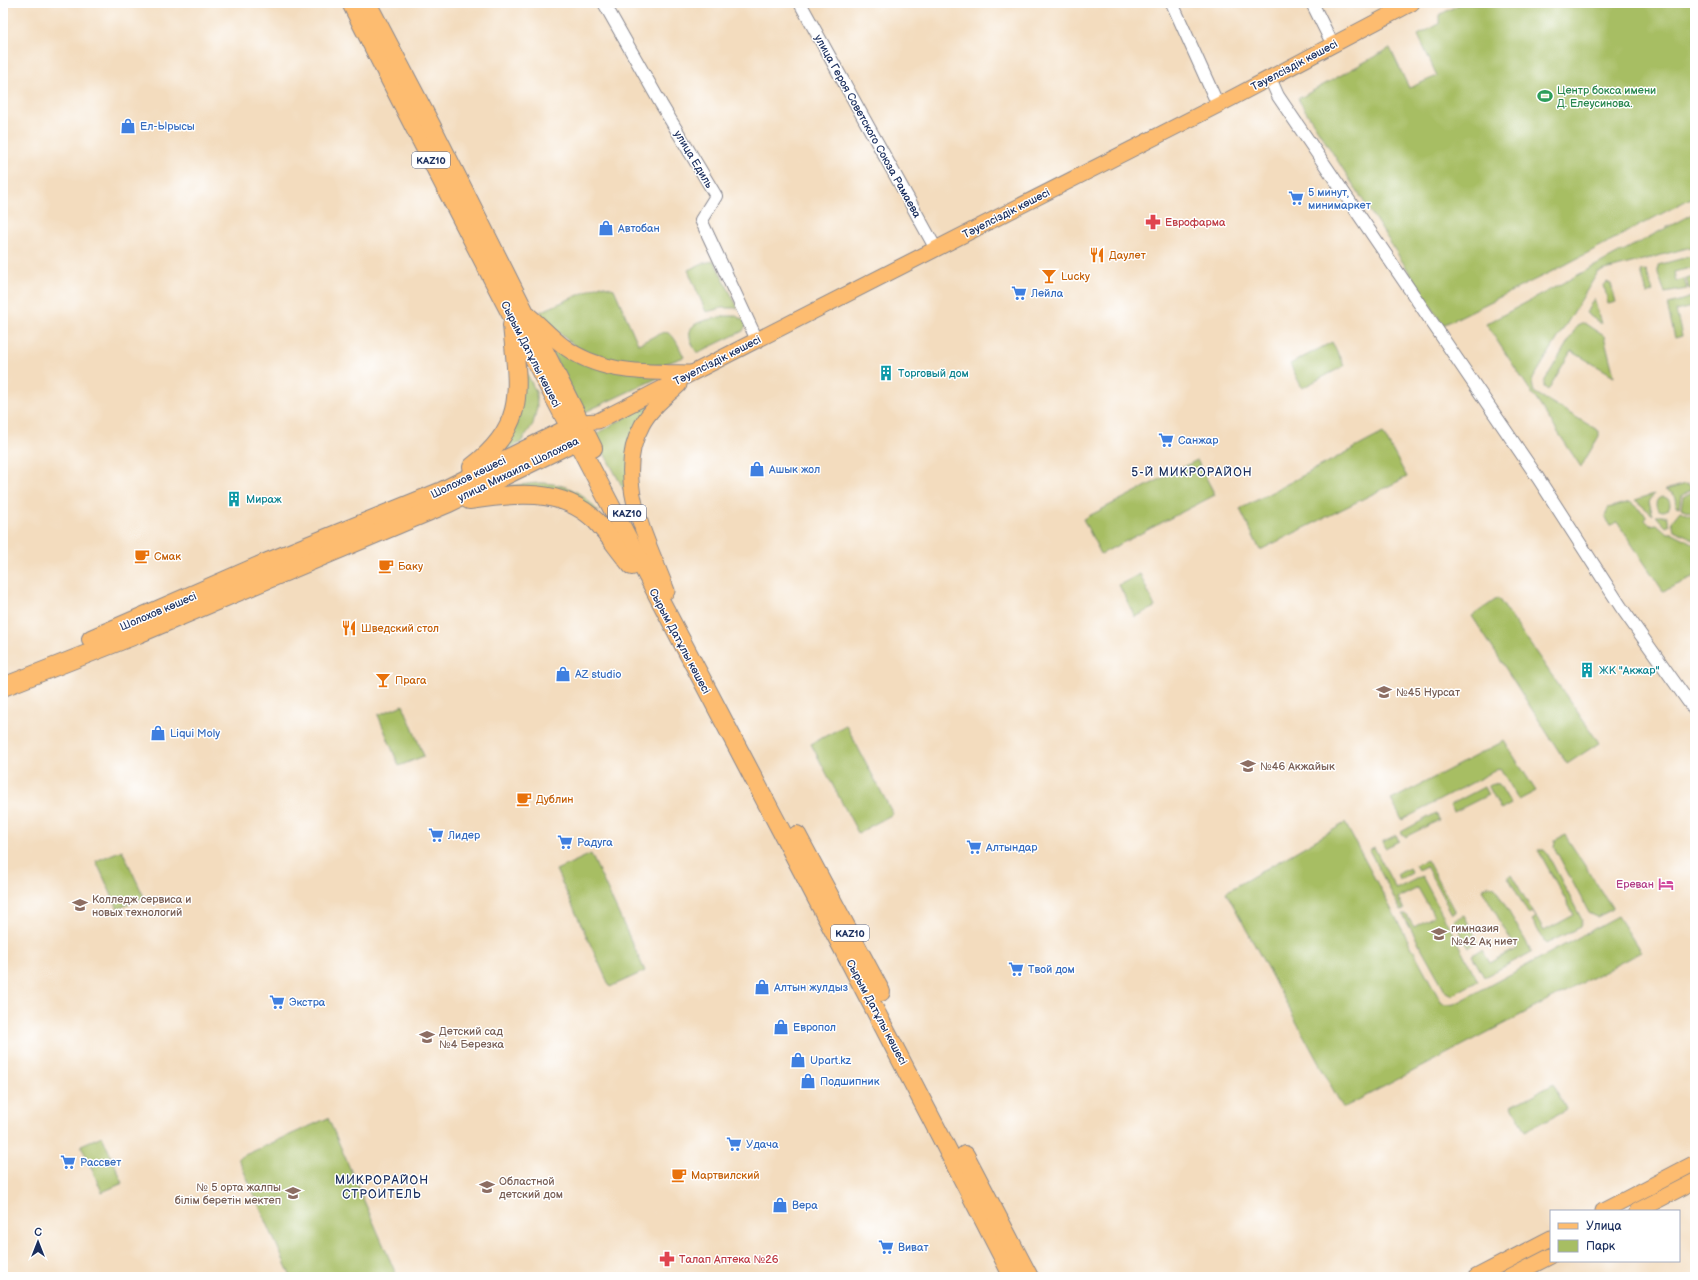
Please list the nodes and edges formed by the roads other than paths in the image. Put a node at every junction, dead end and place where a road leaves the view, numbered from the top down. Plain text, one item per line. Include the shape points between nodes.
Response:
1 (351, 3) edge
2 (367, 3) edge
3 (604, 3) edge
4 (800, 3) edge
5 (1172, 3) edge
6 (1312, 3) edge
7 (1412, 3) edge
8 (1333, 45) junction
9 (1270, 78) junction
10 (1218, 105) junction
11 (936, 249) junction
12 (518, 314) junction
13 (757, 340) junction
14 (691, 373) junction
15 (578, 432) junction
16 (445, 497) junction
17 (662, 594) junction
18 (3, 674) edge
19 (3, 687) edge
20 (1695, 711) edge
21 (728, 719) junction
22 (1695, 1163) edge
23 (1695, 1181) edge
24 (1605, 1210) edge
25 (1639, 1210) edge
26 (1550, 1239) edge
27 (1550, 1257) edge
28 (1510, 1259) junction
29 (1516, 1276) edge
30 (1013, 1277) edge
31 (1029, 1277) edge
32 (1476, 1277) edge

1 - 12 highway, Сырым Датұлы көшесі / KAZ10
2 - 12 highway, Сырым Датұлы көшесі / KAZ10 via 435,134
3 - 13 street, улица Едиль via 716,196 701,220
4 - 11 street, улица Героя Советского Союза Рамаева
5 - 10 street
6 - 8 street
7 - 8 main road, Тәуелсіздік көшесі
8 - 9 main road, Тәуелсіздік көшесі
9 - 10 main road, Тәуелсіздік көшесі
9 - 20 street via 1278,96 1538,478 1621,607
10 - 11 main road, Тәуелсіздік көшесі
11 - 13 main road, Тәуелсіздік көшесі
12 - 14 main road via 542,325 561,344 596,364 626,371
12 - 15 highway, Сырым Датұлы көшесі / KAZ10
12 - 16 highway via 517,389 512,418 499,443
13 - 14 main road, Тәуелсіздік көшесі
14 - 15 main road, Тәуелсіздік көшесі
14 - 17 main road via 642,424 630,458 629,474 633,500
15 - 16 highway, Шолохов көшесі
15 - 17 highway, Сырым Датұлы көшесі / KAZ10
16 - 17 highway via 526,494 556,497 581,509 596,521
16 - 18 highway, Шолохов көшесі via 366,522 133,622
16 - 19 highway, Шолохов көшесі via 350,544 138,634
17 - 21 highway, Сырым Датұлы көшесі / KAZ10
21 - 30 highway, Сырым Датұлы көшесі / KAZ10
21 - 31 highway, Сырым Датұлы көшесі / KAZ10 via 864,959
22 - 24 main road
23 - 25 main road
26 - 28 main road
27 - 29 main road
28 - 29 street
28 - 32 main road

